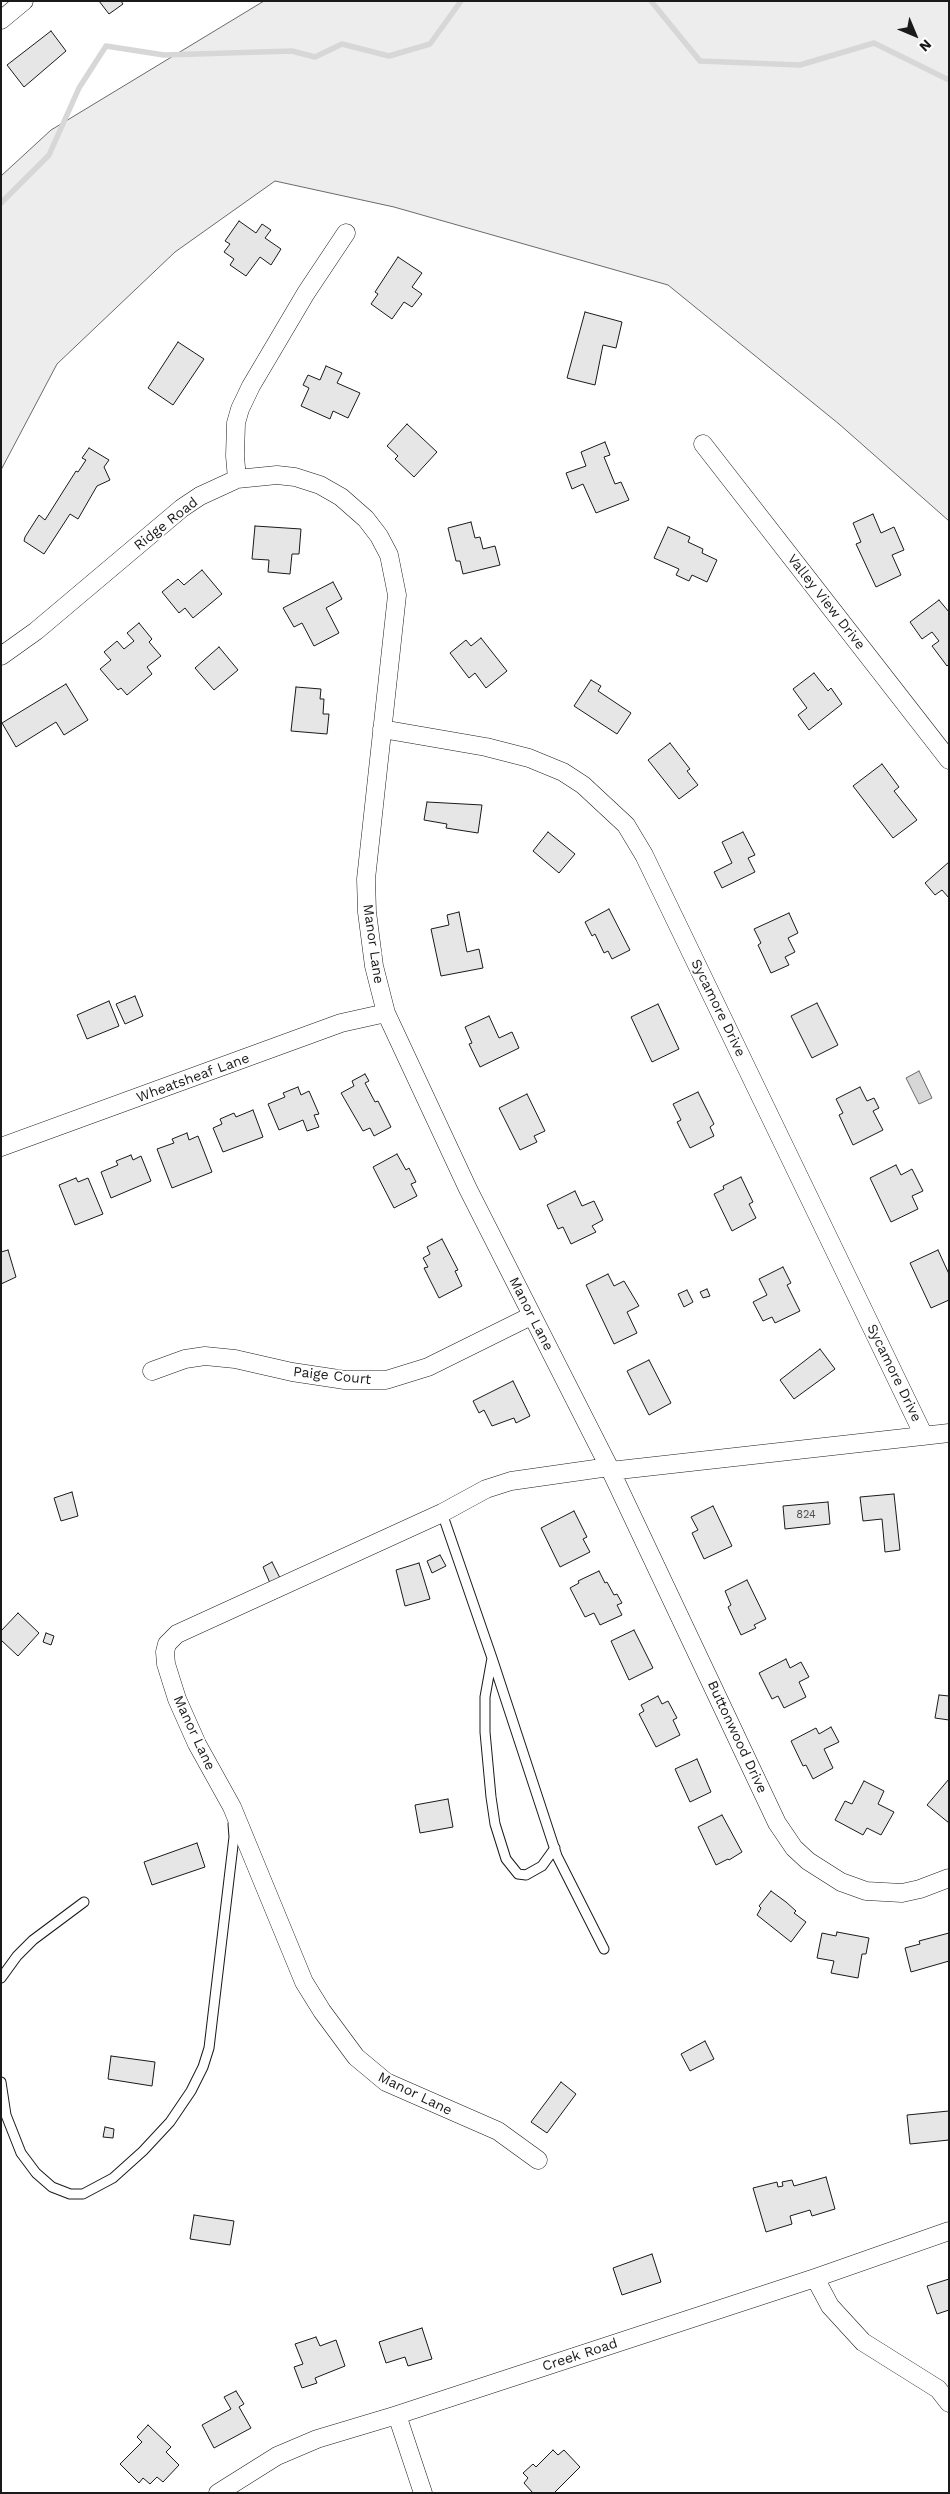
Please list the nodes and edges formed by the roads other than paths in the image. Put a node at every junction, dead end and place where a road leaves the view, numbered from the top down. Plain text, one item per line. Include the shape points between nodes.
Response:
1 (24, 1) edge
2 (1, 20) edge
3 (346, 233) dead end
4 (703, 444) dead end
5 (238, 479) junction
6 (1, 656) edge
7 (382, 729) junction
8 (949, 760) edge
9 (386, 1013) junction
10 (1, 1147) edge
11 (531, 1316) junction
12 (152, 1371) dead end
13 (949, 1433) edge
14 (924, 1436) junction
15 (609, 1469) junction
16 (442, 1513) junction
17 (492, 1658) junction
18 (232, 1808) junction
19 (555, 1848) junction
20 (949, 1878) edge
21 (84, 1902) dead end
22 (604, 1949) dead end
23 (2, 1973) edge
24 (1, 2082) edge
25 (538, 2160) dead end
26 (949, 2231) edge
27 (815, 2278) junction
28 (949, 2403) edge
29 (397, 2415) junction
30 (218, 2493) edge
31 (423, 2493) edge

1 - 2 street
3 - 5 street via 306,293 240,409 235,456
4 - 8 street, Valley View Drive
5 - 6 street, Ridge Road via 182,508 36,631
5 - 7 street, Manor Lane via 277,475 320,485 341,497 366,519 379,536 388,555 397,595
7 - 9 street, Manor Lane via 366,879 374,966
7 - 14 street, Sycamore Drive via 529,758 563,772 583,785 626,825 644,855
9 - 10 street, Wheatsheaf Lane via 341,1023
9 - 11 street, Manor Lane
11 - 12 street, Paige Court via 428,1367 386,1380 345,1380 206,1356 185,1359
11 - 15 street, Manor Lane
13 - 14 street, Manor Lane
14 - 15 street, Manor Lane
15 - 16 street, Manor Lane via 511,1480 486,1489
15 - 20 street, Buttonwood Drive via 777,1823 794,1848 825,1874 866,1890 902,1893
16 - 17 lane
16 - 18 street, Manor Lane via 216,1614 177,1634 167,1644 166,1664 177,1699
17 - 19 lane
17 - 19 lane via 485,1697 485,1732 495,1824 506,1858 518,1874 526,1875 542,1866
18 - 24 lane via 234,1837 209,2048 191,2091 170,2122 113,2178 82,2194 70,2194 52,2187 21,2153 6,2115
18 - 25 street, Manor Lane via 304,1982 356,2057 386,2082 498,2131
19 - 22 lane
21 - 23 lane via 33,1940
26 - 27 street, Creek Road
27 - 28 street via 830,2306 863,2342 938,2389
27 - 29 street, Creek Road
29 - 30 street, Creek Road via 309,2442 277,2456
29 - 31 street

